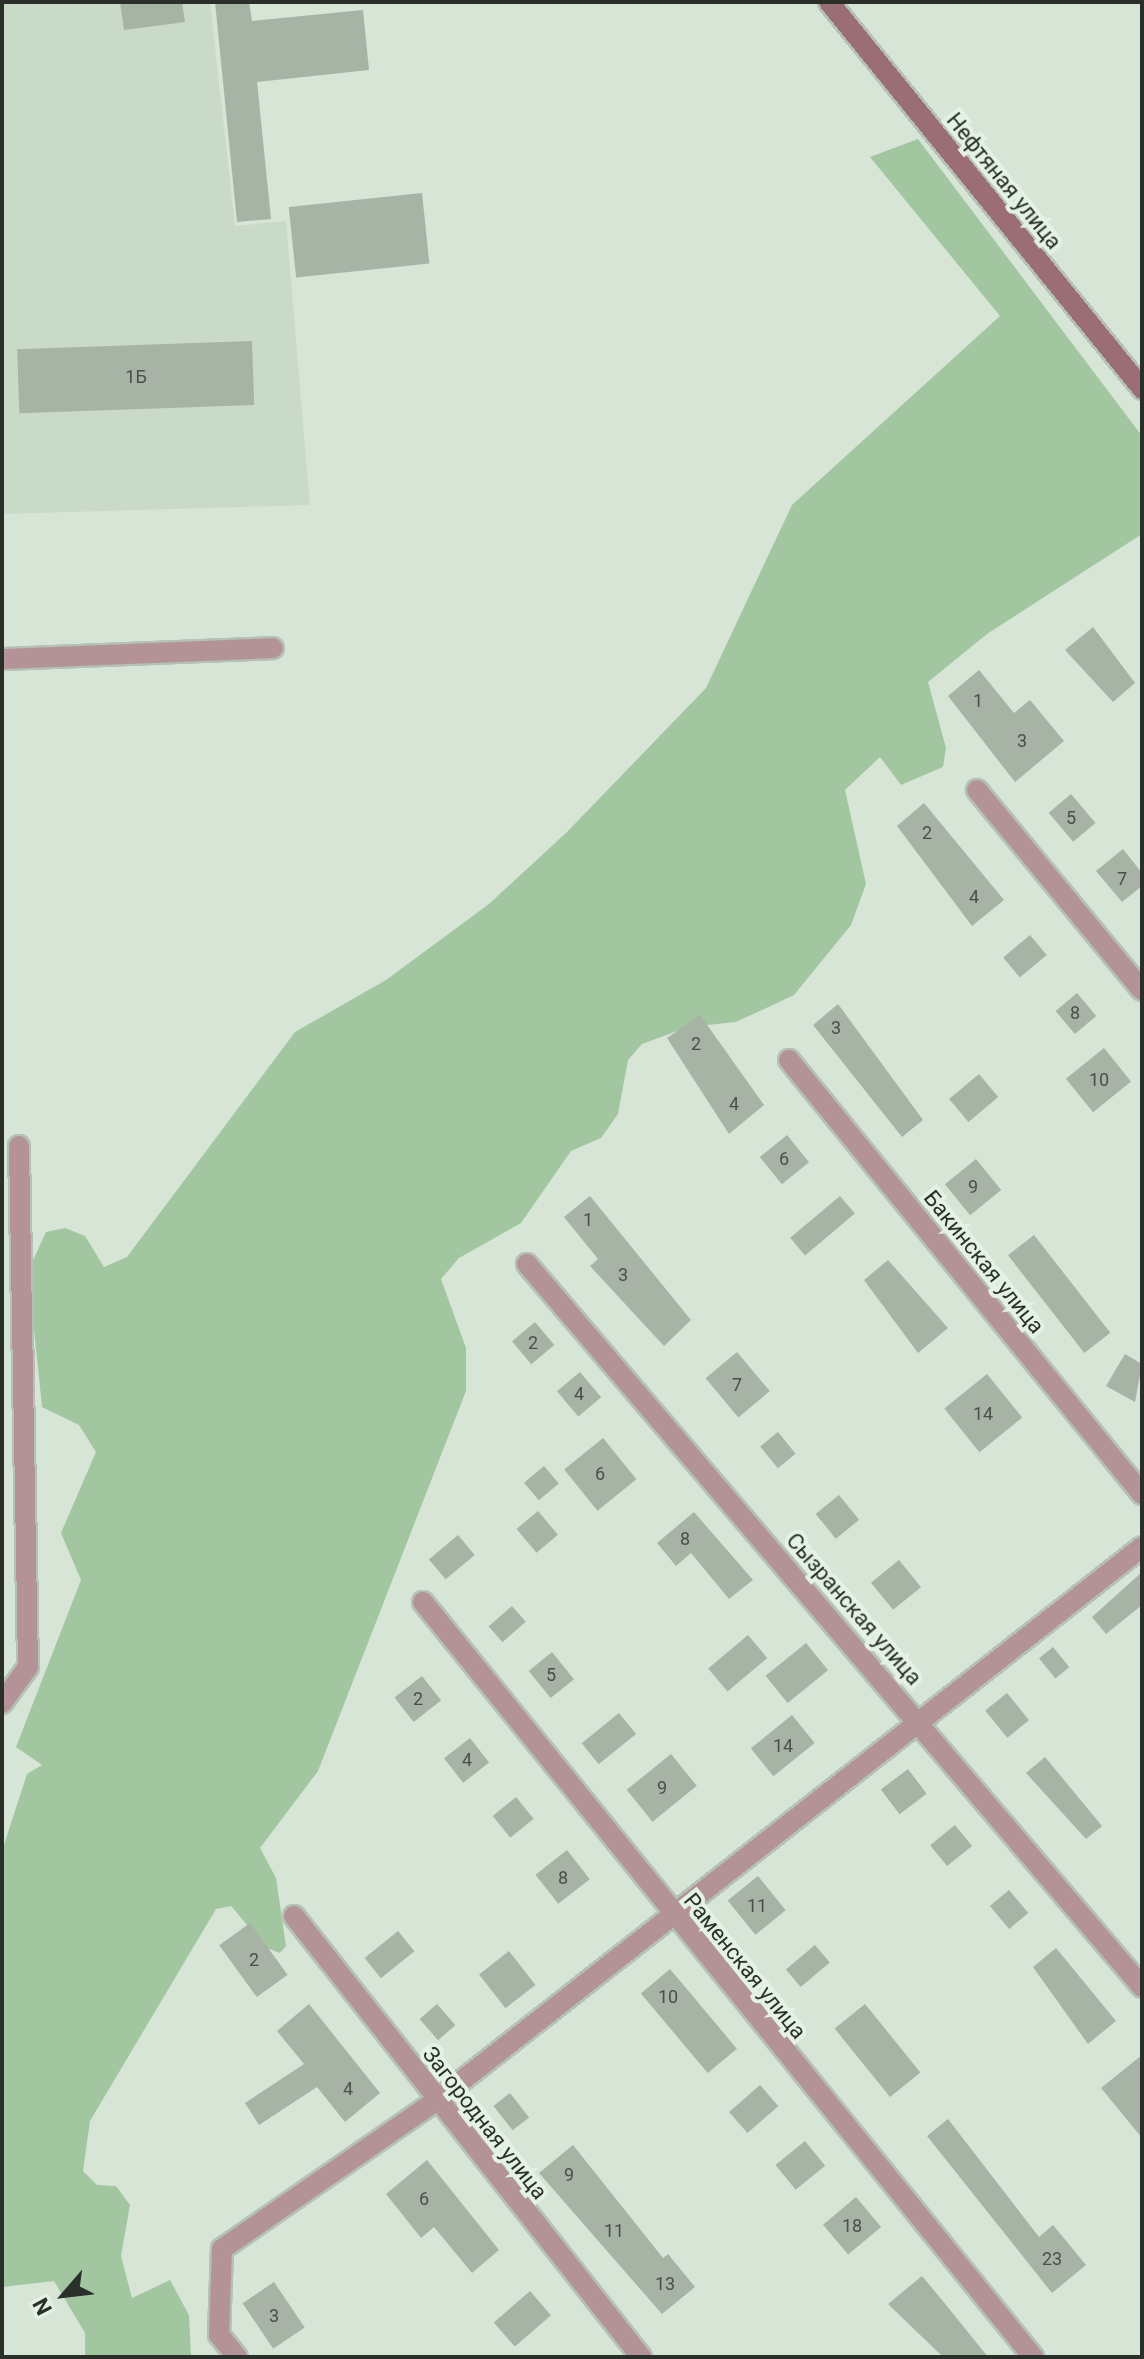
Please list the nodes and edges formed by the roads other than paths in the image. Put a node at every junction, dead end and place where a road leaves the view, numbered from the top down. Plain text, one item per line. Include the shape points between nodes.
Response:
1 (829, 2) edge
2 (1142, 389) edge
3 (273, 648) dead end
4 (2, 659) edge
5 (977, 790) dead end
6 (1142, 990) edge
7 (789, 1060) dead end
8 (19, 1146) dead end
9 (527, 1264) dead end
10 (1142, 1494) edge
11 (1142, 1547) edge
12 (423, 1602) dead end
13 (2, 1703) edge
14 (922, 1726) junction
15 (294, 1916) dead end
16 (675, 1918) junction
17 (1142, 1987) edge
18 (436, 2101) junction
19 (237, 2357) edge
20 (641, 2357) edge
21 (1033, 2357) edge

1 - 2 street, Нефтяная улица
3 - 4 street
5 - 6 street
7 - 10 street, Бакинская улица
8 - 13 street via 28,1667
9 - 14 street, Сызранская улица
11 - 14 street
12 - 16 street, Раменская улица
14 - 16 street
14 - 17 street, Сызранская улица
15 - 18 street, Загородная улица
16 - 18 street
16 - 21 street, Раменская улица
18 - 19 street via 222,2249 219,2335
18 - 20 street, Загородная улица

